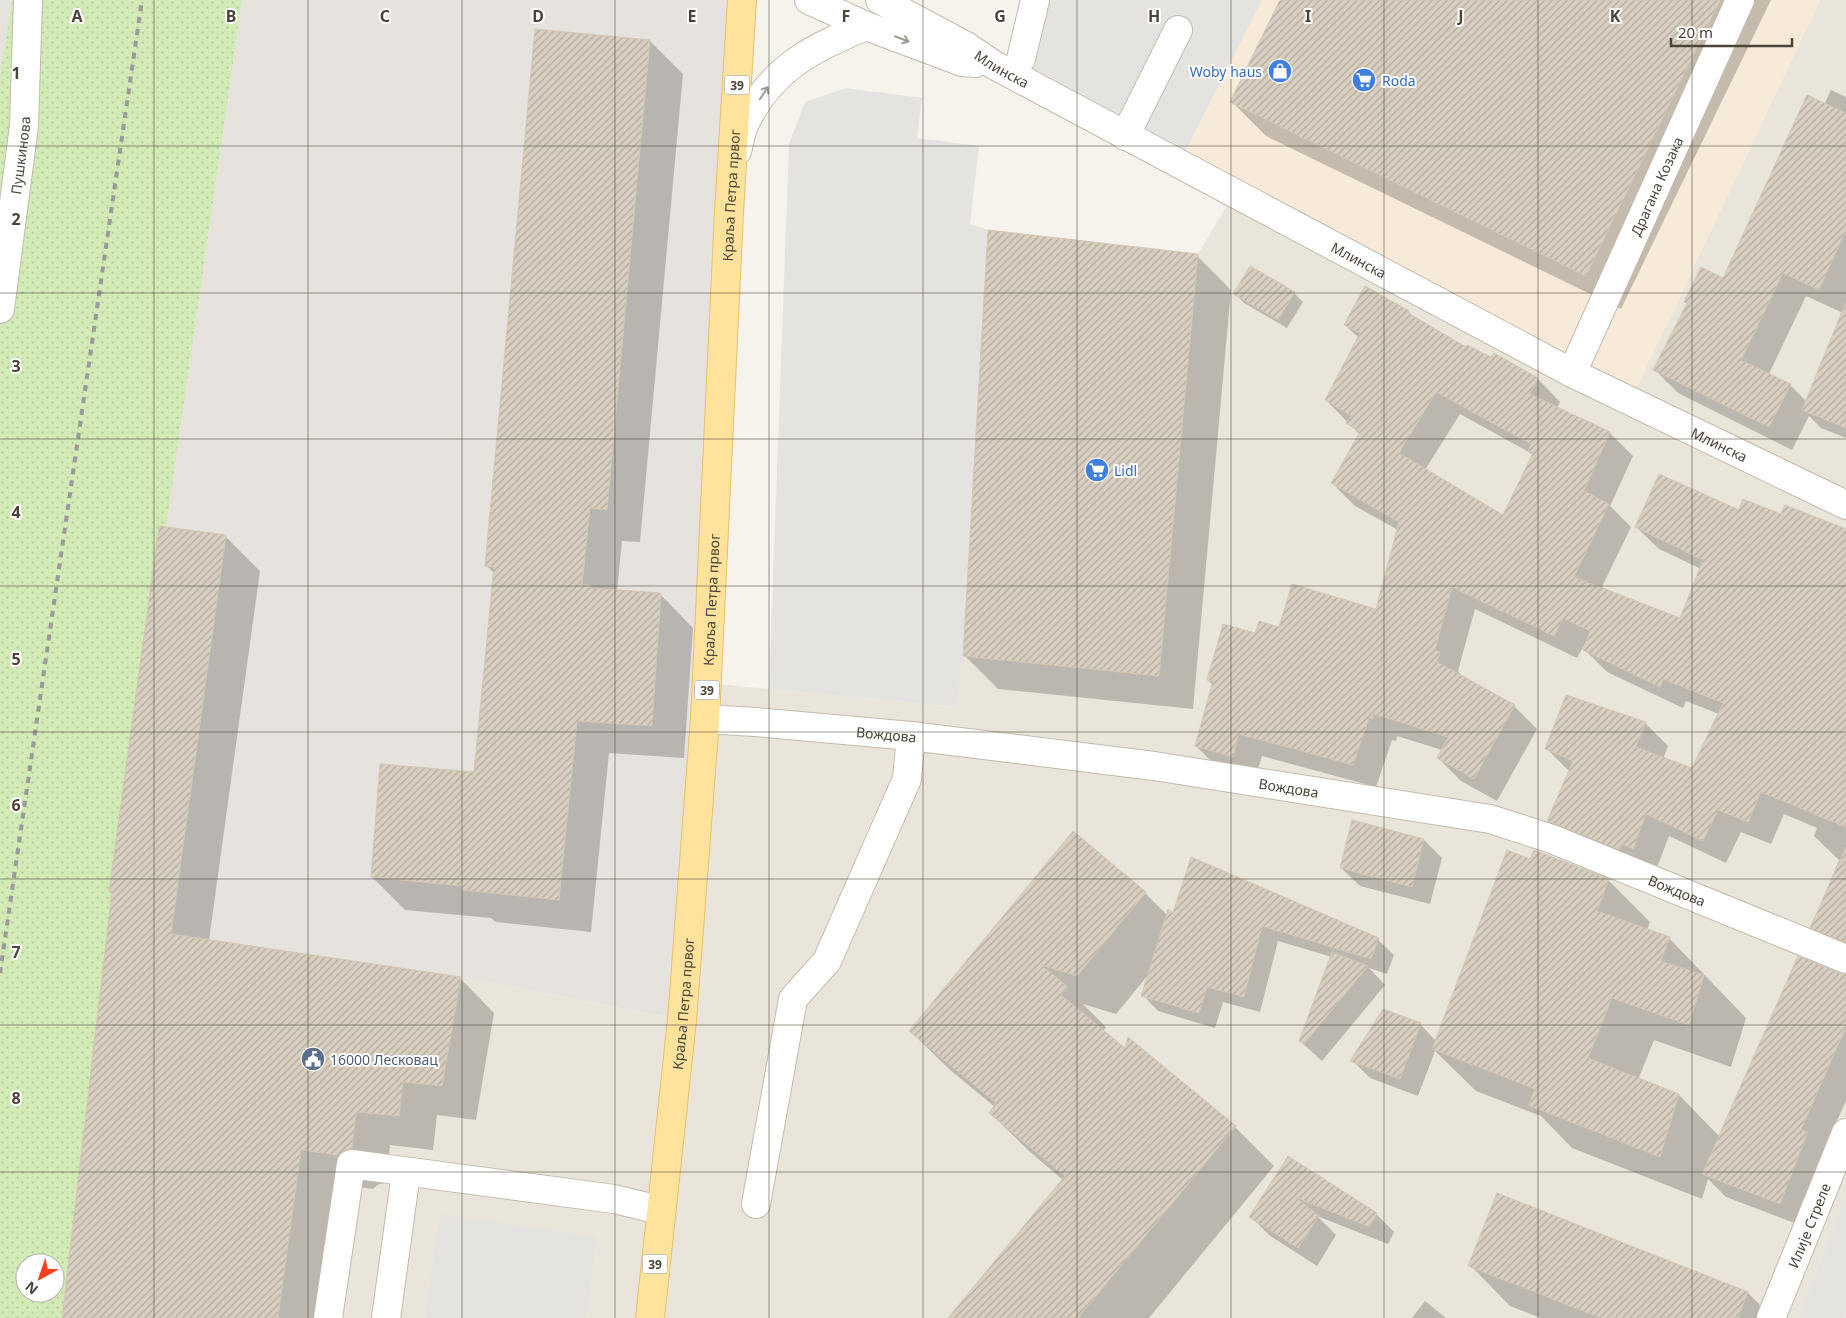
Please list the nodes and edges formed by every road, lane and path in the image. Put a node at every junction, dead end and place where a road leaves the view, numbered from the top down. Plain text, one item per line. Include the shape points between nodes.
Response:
1 (28, 0) edge
2 (742, 0) edge
3 (809, 0) edge
4 (880, 0) edge
5 (1035, 0) edge
6 (1740, 0) edge
7 (866, 26) junction
8 (1178, 30) dead end
9 (1021, 59) dead end
10 (994, 65) junction
11 (1125, 136) junction
12 (732, 169) junction
13 (0, 309) edge
14 (1572, 373) junction
15 (1846, 505) edge
16 (705, 719) junction
17 (911, 736) junction
18 (1846, 959) edge
19 (1846, 1132) edge
20 (406, 1173) junction
21 (756, 1204) dead end
22 (660, 1210) junction
23 (328, 1318) edge
24 (386, 1318) edge
25 (650, 1318) edge
26 (1771, 1318) edge

1 - 13 street, Пушкинова via 24,126
2 - 12 main road, Краља Петра првог / 39
3 - 7 street
4 - 10 street, Млинска via 966,46
5 - 9 street
6 - 14 street, Драгана Козака
7 -> 10 street via 962,62
12 -> 7 street via 745,122 768,86 792,63 822,44
8 - 11 street
10 - 11 street, Млинска
11 - 14 street, Млинска
12 - 16 main road, Краља Петра првог / 39
14 - 15 street, Млинска
16 - 17 street, Вождова
16 - 22 main road, Краља Петра првог / 39 via 682,1020
17 - 18 street, Вождова via 1154,766 1490,819 1552,839
17 - 21 street via 907,780 827,961 794,999
19 - 26 street, Илије Стреле
20 - 22 street via 614,1199
20 - 23 street via 351,1164
20 - 24 street
22 - 25 main road, Краља Петра првог / 39

